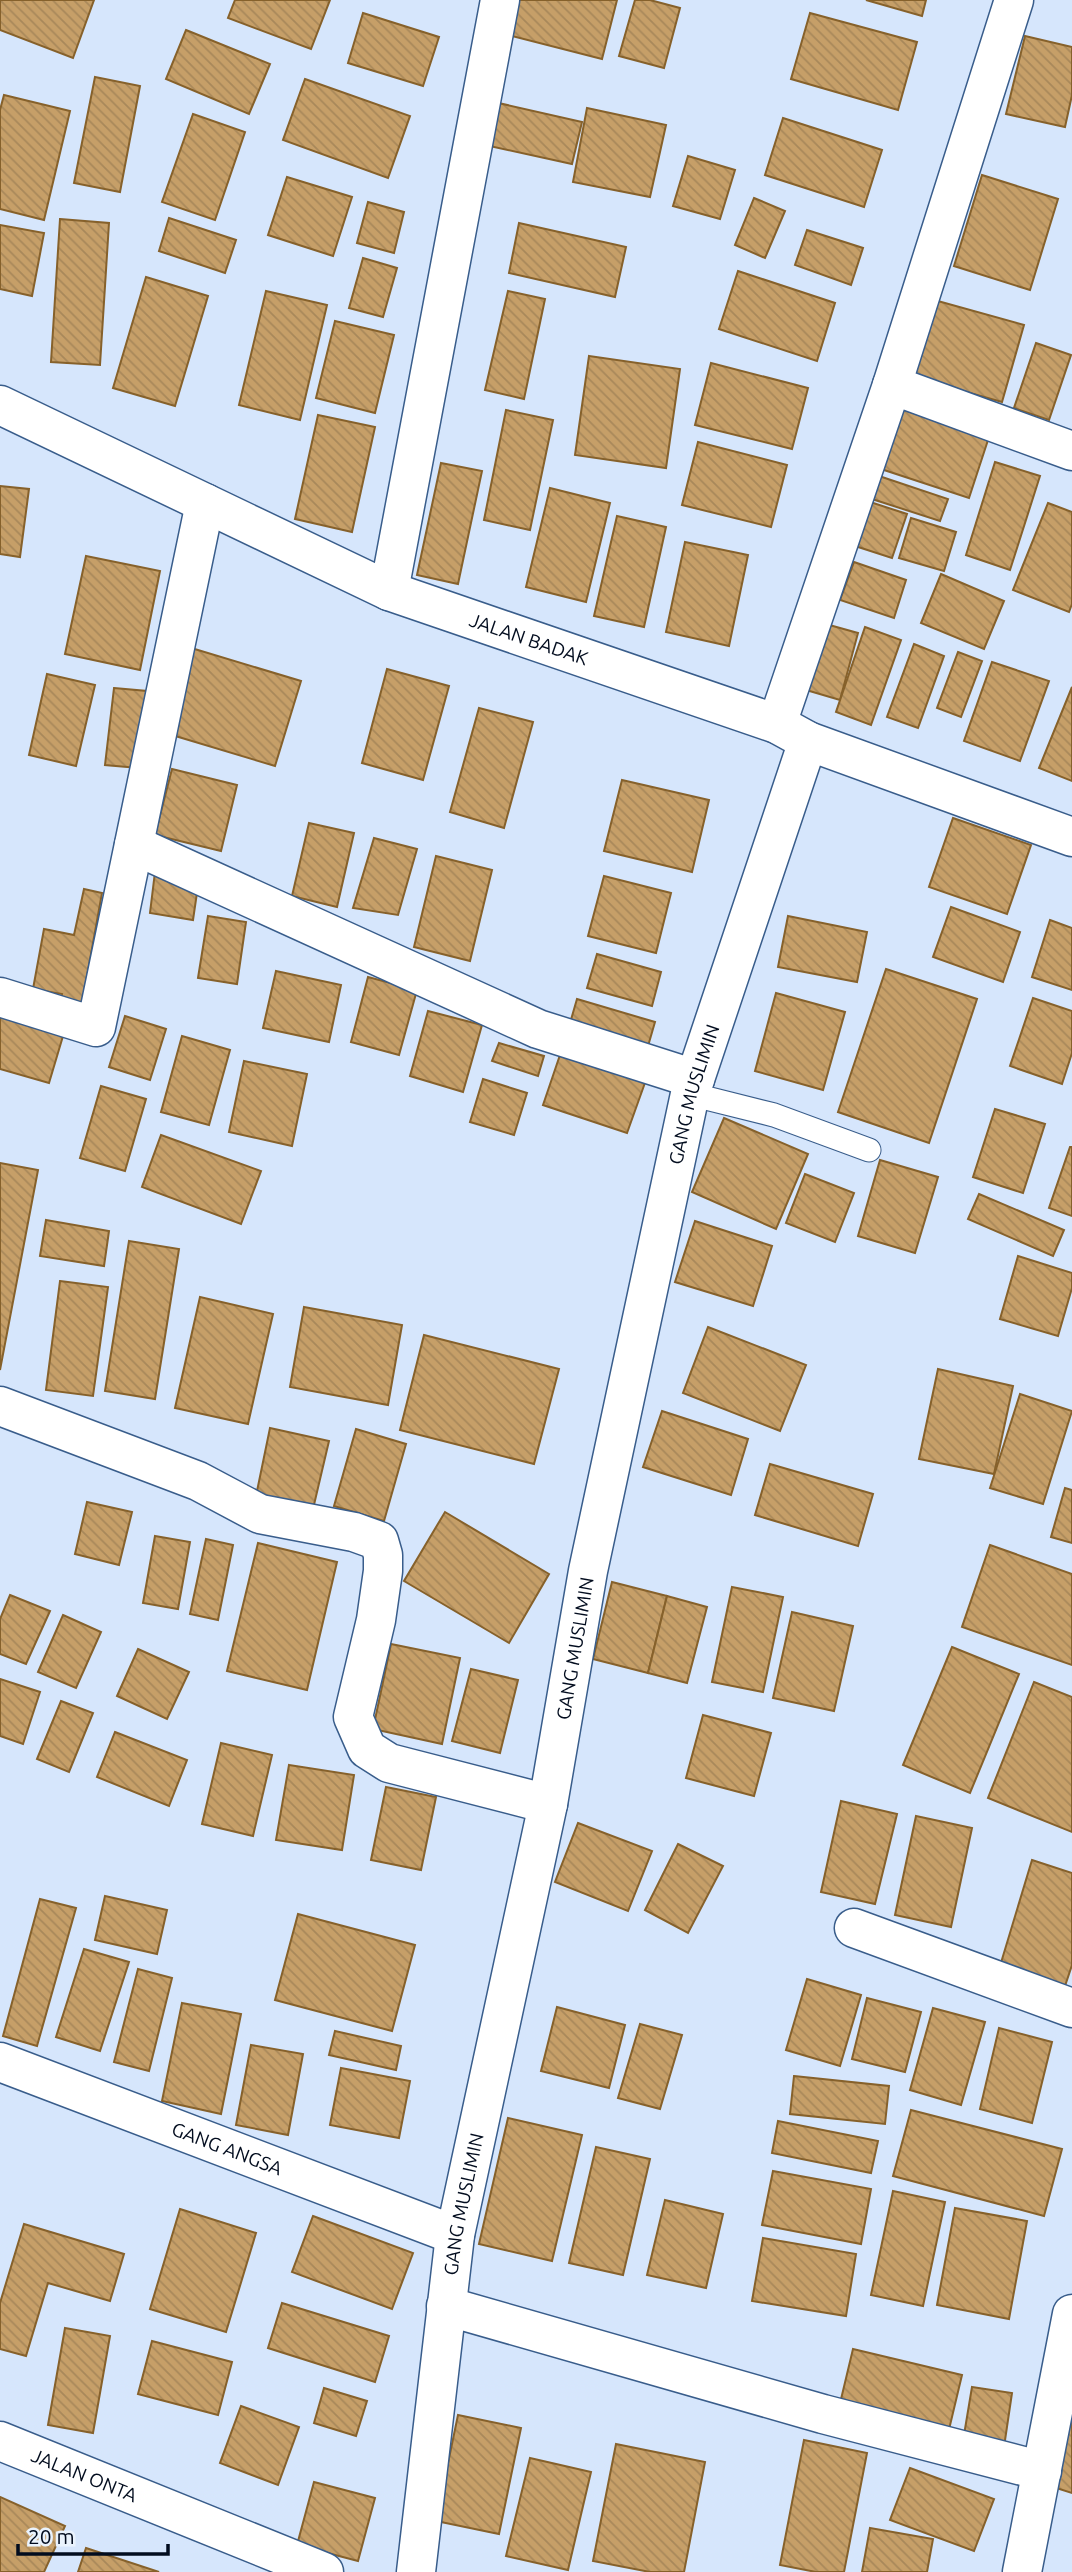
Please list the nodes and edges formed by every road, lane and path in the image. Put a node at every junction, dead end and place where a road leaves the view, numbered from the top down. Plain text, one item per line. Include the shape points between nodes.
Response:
1 (500, 0) edge
2 (1014, 0) edge
3 (892, 385) junction
4 (0, 405) edge
5 (1072, 451) edge
6 (205, 503) junction
7 (389, 591) junction
8 (792, 733) junction
9 (1072, 837) edge
10 (134, 845) junction
11 (0, 997) edge
12 (692, 1086) junction
13 (869, 1150) dead end
14 (0, 1406) edge
15 (548, 1804) junction
16 (855, 1928) dead end
17 (1072, 2008) edge
18 (0, 2062) edge
19 (455, 2235) junction
20 (446, 2306) junction
21 (1072, 2314) edge
22 (0, 2441) edge
23 (1042, 2471) junction
24 (324, 2572) edge
25 (416, 2572) edge
26 (1022, 2572) edge

1 - 7 street
2 - 3 street, GANG MUSLIMIN
3 - 5 street
3 - 8 street, GANG MUSLIMIN
4 - 6 street, JALAN BADAK
6 - 7 street, JALAN BADAK
6 - 10 street
7 - 8 street, JALAN BADAK
8 - 9 street, JALAN BADAK
8 - 12 street, GANG MUSLIMIN
10 - 11 street via 96,1027
10 - 12 street via 538,1029
12 - 13 lane
12 - 15 street, GANG MUSLIMIN via 588,1571
14 - 15 street via 198,1481 260,1514 379,1541 383,1571 376,1620 353,1717 367,1749 388,1763
15 - 19 street, GANG MUSLIMIN
16 - 17 street
18 - 19 street, GANG ANGSA
19 - 20 street, GANG MUSLIMIN
20 - 23 street
20 - 25 street, GANG MUSLIMIN
21 - 23 street
22 - 24 street, JALAN ONTA
23 - 26 street

